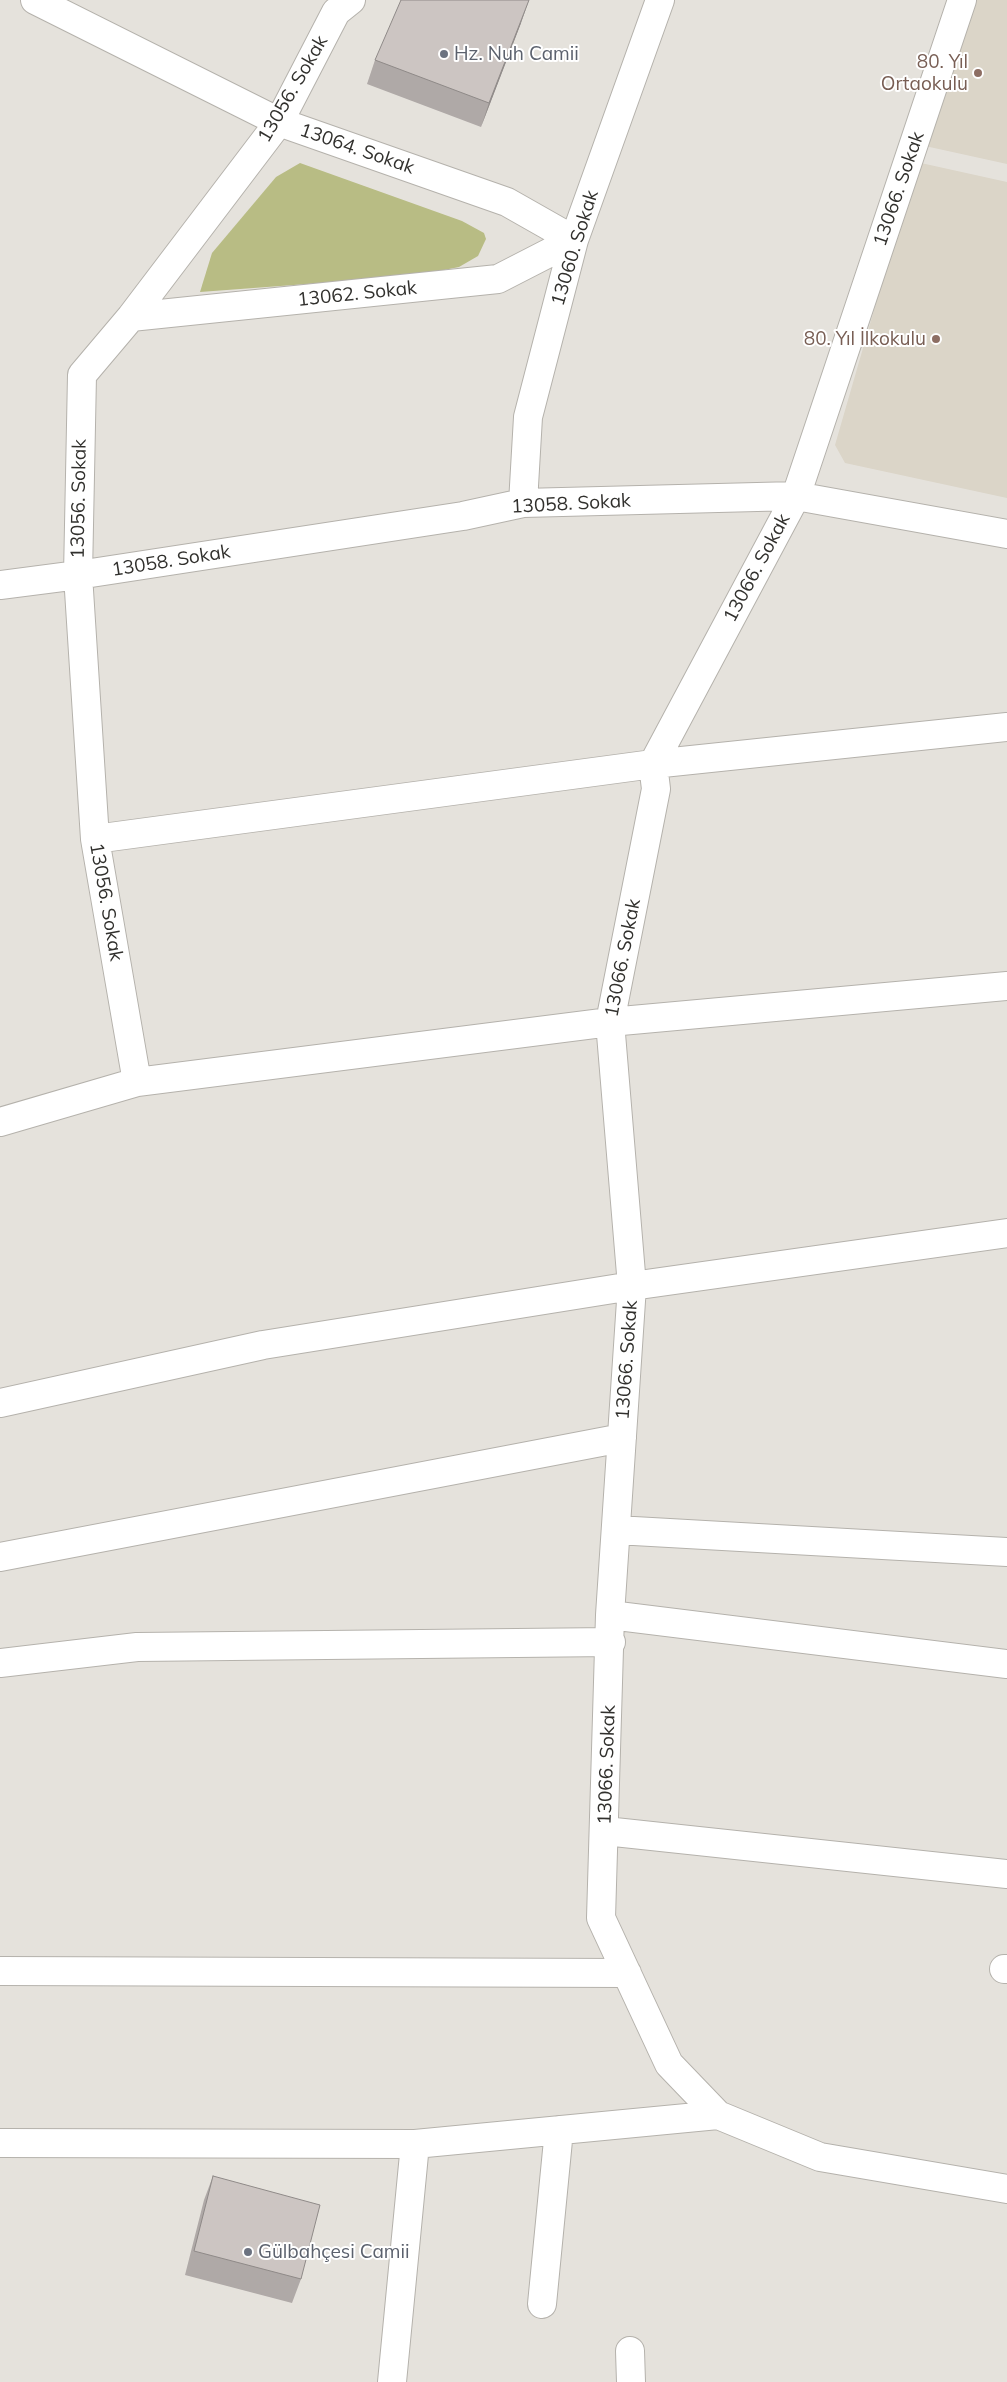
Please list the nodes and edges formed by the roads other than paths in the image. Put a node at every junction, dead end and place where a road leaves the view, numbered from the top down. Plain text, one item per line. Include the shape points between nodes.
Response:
1 (35, 0) edge
2 (351, 0) edge
3 (660, 0) edge
4 (962, 0) edge
5 (279, 122) junction
6 (574, 240) junction
7 (132, 317) junction
8 (796, 496) junction
9 (522, 503) junction
10 (1007, 534) edge
11 (78, 575) junction
12 (0, 585) edge
13 (1007, 727) edge
14 (653, 764) junction
15 (95, 839) junction
16 (1007, 986) edge
17 (610, 1022) junction
18 (137, 1082) junction
19 (0, 1122) edge
20 (1007, 1233) edge
21 (632, 1286) junction
22 (0, 1403) edge
23 (622, 1438) junction
24 (616, 1530) junction
25 (1007, 1552) edge
26 (0, 1557) edge
27 (610, 1615) junction
28 (611, 1642) junction
29 (0, 1663) edge
30 (1007, 1664) edge
31 (605, 1831) junction
32 (1007, 1874) edge
33 (0, 1971) edge
34 (627, 1973) junction
35 (718, 2115) junction
36 (559, 2130) junction
37 (0, 2143) edge
38 (415, 2144) junction
39 (1007, 2189) edge
40 (542, 2304) dead end
41 (630, 2351) dead end
42 (392, 2382) edge
43 (631, 2382) edge

1 - 5 street, 13064. Sokak
2 - 5 street, 13056. Sokak via 336,12
3 - 6 street, 13060. Sokak
4 - 8 street, 13066. Sokak
5 - 6 street, 13064. Sokak via 507,202
5 - 7 street, 13056. Sokak
6 - 7 street, 13062. Sokak via 498,279
6 - 9 street, 13060. Sokak via 528,417
7 - 11 street, 13056. Sokak via 82,374
8 - 9 street, 13058. Sokak
8 - 10 street, 13058. Sokak
8 - 14 street, 13066. Sokak
9 - 11 street, 13058. Sokak via 463,516
11 - 12 street, 13058. Sokak
11 - 15 street, 13056. Sokak
13 - 14 street
14 - 15 street
14 - 17 street, 13066. Sokak via 656,789
15 - 18 street, 13056. Sokak
16 - 17 street
17 - 18 street
17 - 21 street, 13066. Sokak
18 - 19 street
20 - 21 street
21 - 22 street via 263,1346
21 - 23 street, 13066. Sokak
23 - 24 street, 13066. Sokak
23 - 26 street
24 - 25 street
24 - 27 street, 13066. Sokak
27 - 28 street, 13066. Sokak
27 - 30 street
28 - 29 street via 137,1647
28 - 31 street, 13066. Sokak
31 - 32 street
31 - 34 street, 13066. Sokak via 601,1918
33 - 34 street
34 - 35 street, 13066. Sokak via 669,2064
35 - 36 street
35 - 39 street via 820,2157
36 - 38 street
36 - 40 street
37 - 38 street
38 - 42 street
41 - 43 street

